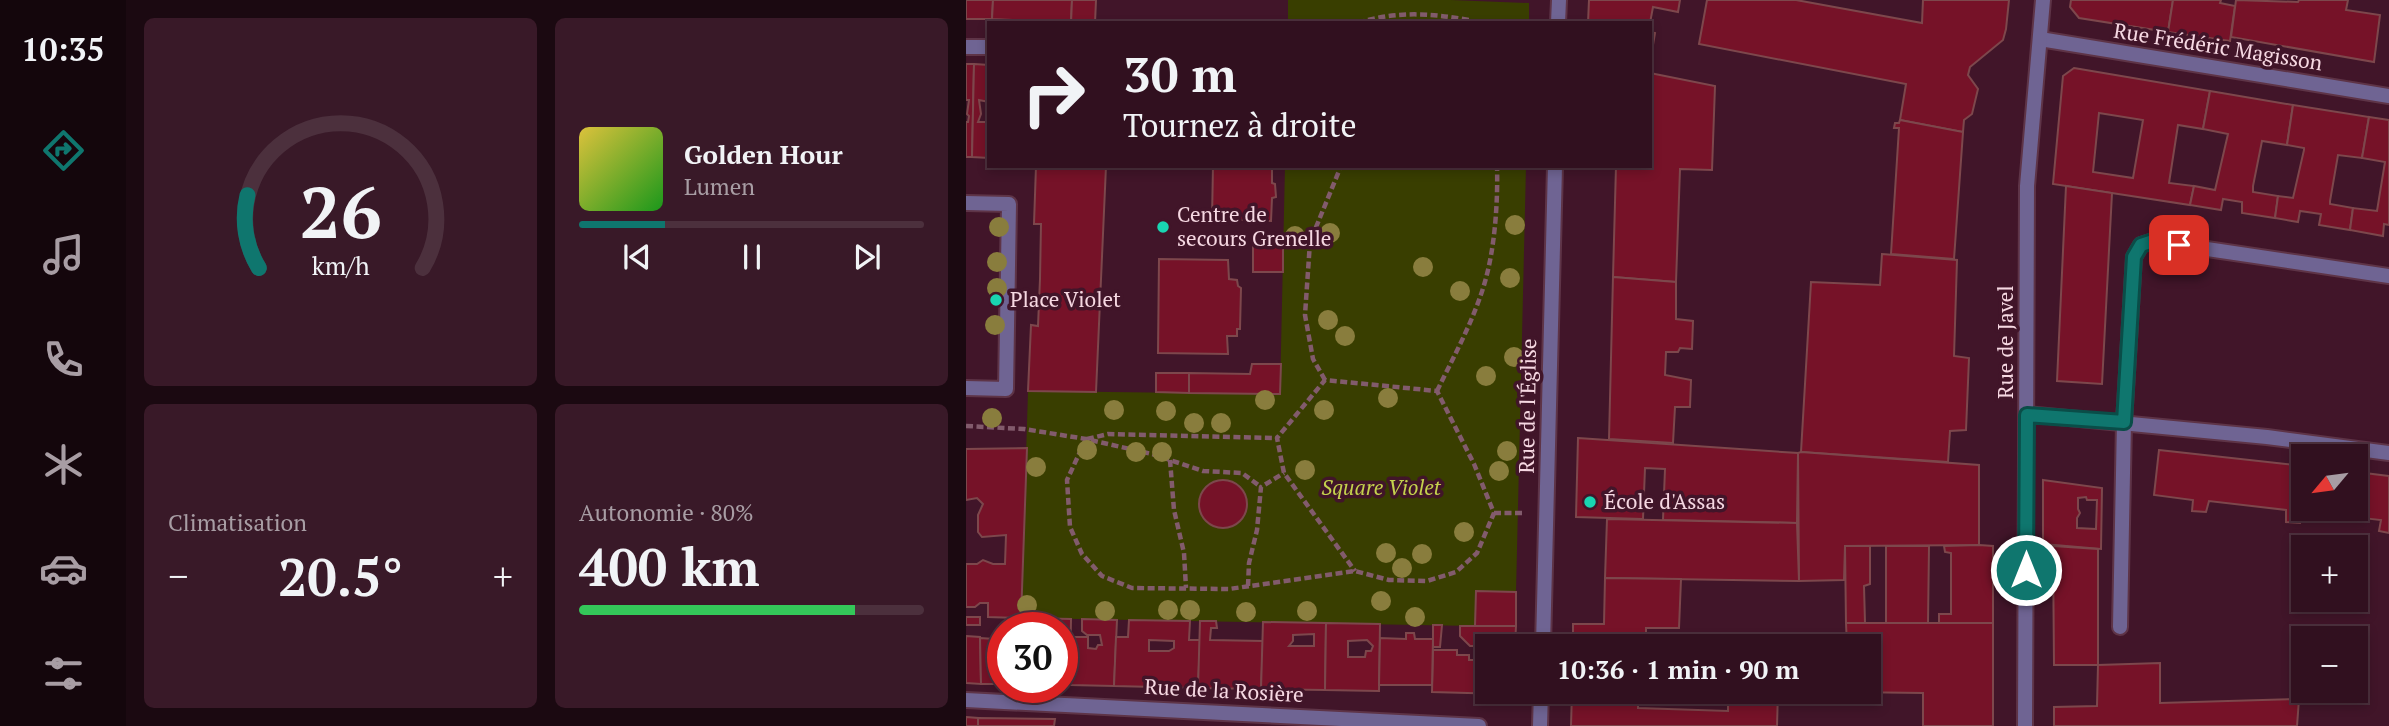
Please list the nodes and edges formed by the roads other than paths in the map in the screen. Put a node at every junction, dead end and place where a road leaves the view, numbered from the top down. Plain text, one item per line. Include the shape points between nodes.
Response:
1 (1559, 0) edge
2 (2043, 0) edge
3 (1558, 21) edge
4 (2040, 39) junction
5 (966, 47) edge
6 (987, 47) edge
7 (2389, 96) edge
8 (1555, 168) edge
9 (966, 204) edge
10 (2389, 276) edge
11 (966, 388) edge
12 (2027, 415) junction
13 (2124, 422) junction
14 (2389, 453) edge
15 (2120, 627) dead end
16 (1543, 634) edge
17 (966, 700) edge
18 (1541, 704) edge
19 (1479, 726) edge
20 (1540, 726) edge
21 (2025, 726) edge

1 - 3 street
2 - 4 street, Rue de Javel
4 - 7 street, Rue Frédéric Magisson
4 - 12 street, Rue de Javel via 2027,186
5 - 6 street
8 - 16 street, Rue de l'Église
9 - 11 street via 1009,204 1006,389
10 - 13 street via 2153,241 2141,245 2134,257
12 - 13 street
12 - 21 street, Rue de Javel
13 - 14 street
13 - 15 street
17 - 19 street, Rue de la Rosière
18 - 20 street

